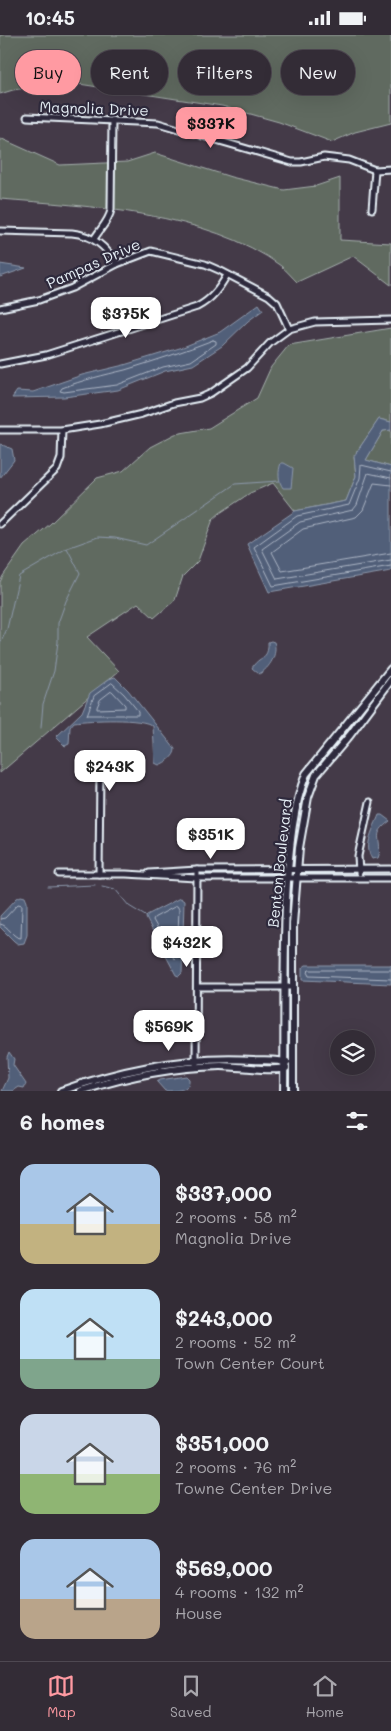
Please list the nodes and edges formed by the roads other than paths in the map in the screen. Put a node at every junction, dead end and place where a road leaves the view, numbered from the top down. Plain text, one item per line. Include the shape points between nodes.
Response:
1 (27, 117) dead end
2 (112, 120) junction
3 (391, 169) edge
4 (375, 170) junction
5 (372, 209) dead end
6 (0, 231) edge
7 (94, 239) junction
8 (117, 264) junction
9 (227, 275) junction
10 (0, 308) edge
11 (391, 320) edge
12 (290, 329) junction
13 (0, 364) edge
14 (0, 430) edge
15 (62, 430) junction
16 (0, 524) edge
17 (391, 669) edge
18 (391, 681) edge
19 (100, 771) dead end
20 (370, 802) dead end
21 (391, 869) edge
22 (197, 870) junction
23 (359, 870) junction
24 (288, 871) junction
25 (297, 871) junction
26 (59, 874) dead end
27 (99, 874) junction
28 (126, 874) junction
29 (360, 878) junction
30 (391, 878) edge
31 (196, 879) junction
32 (288, 879) junction
33 (296, 879) junction
34 (197, 987) junction
35 (284, 987) junction
36 (293, 987) junction
37 (196, 1064) junction
38 (284, 1065) junction
39 (293, 1065) junction
40 (62, 1091) edge
41 (81, 1091) edge
42 (284, 1091) edge
43 (293, 1091) edge

1 - 2 street, Magnolia Drive
2 - 4 street, Magnolia Drive via 158,123 292,162 324,157 348,160
2 - 7 street via 110,218
3 - 4 street, Magnolia Drive
4 - 5 street
6 - 7 street via 72,233
7 - 8 street via 110,252
8 - 9 street, Pampas Drive via 151,251 205,264
8 - 10 street, Pampas Drive via 72,288
9 - 12 street, Pampas Drive via 269,296 277,303
9 - 13 street via 210,300 197,307 46,355
11 - 12 street via 315,322
12 - 15 street via 270,343 248,368 205,396 100,424
14 - 15 street
15 - 16 street via 61,459 57,469
17 - 24 street, Benton Boulevard via 306,773 298,794
18 - 25 street, Benton Boulevard via 316,775 303,821
19 - 27 street
20 - 23 street via 358,856
21 - 23 street
22 - 24 street
22 - 28 street
22 - 31 street
23 - 25 street
23 - 29 street
24 - 25 street
24 - 32 street, Benton Boulevard
25 - 33 street, Benton Boulevard
26 - 27 street
27 - 28 street
28 - 31 street
29 - 30 street
29 - 33 street
31 - 32 street
31 - 34 street
32 - 33 street
32 - 35 street, Benton Boulevard
33 - 36 street, Benton Boulevard
34 - 35 street
34 - 37 street
35 - 36 street
35 - 38 street, Benton Boulevard
36 - 39 street, Benton Boulevard
37 - 38 street
37 - 40 street via 136,1068
37 - 41 street via 113,1080
38 - 39 street
38 - 42 street, Benton Boulevard
39 - 43 street, Benton Boulevard

